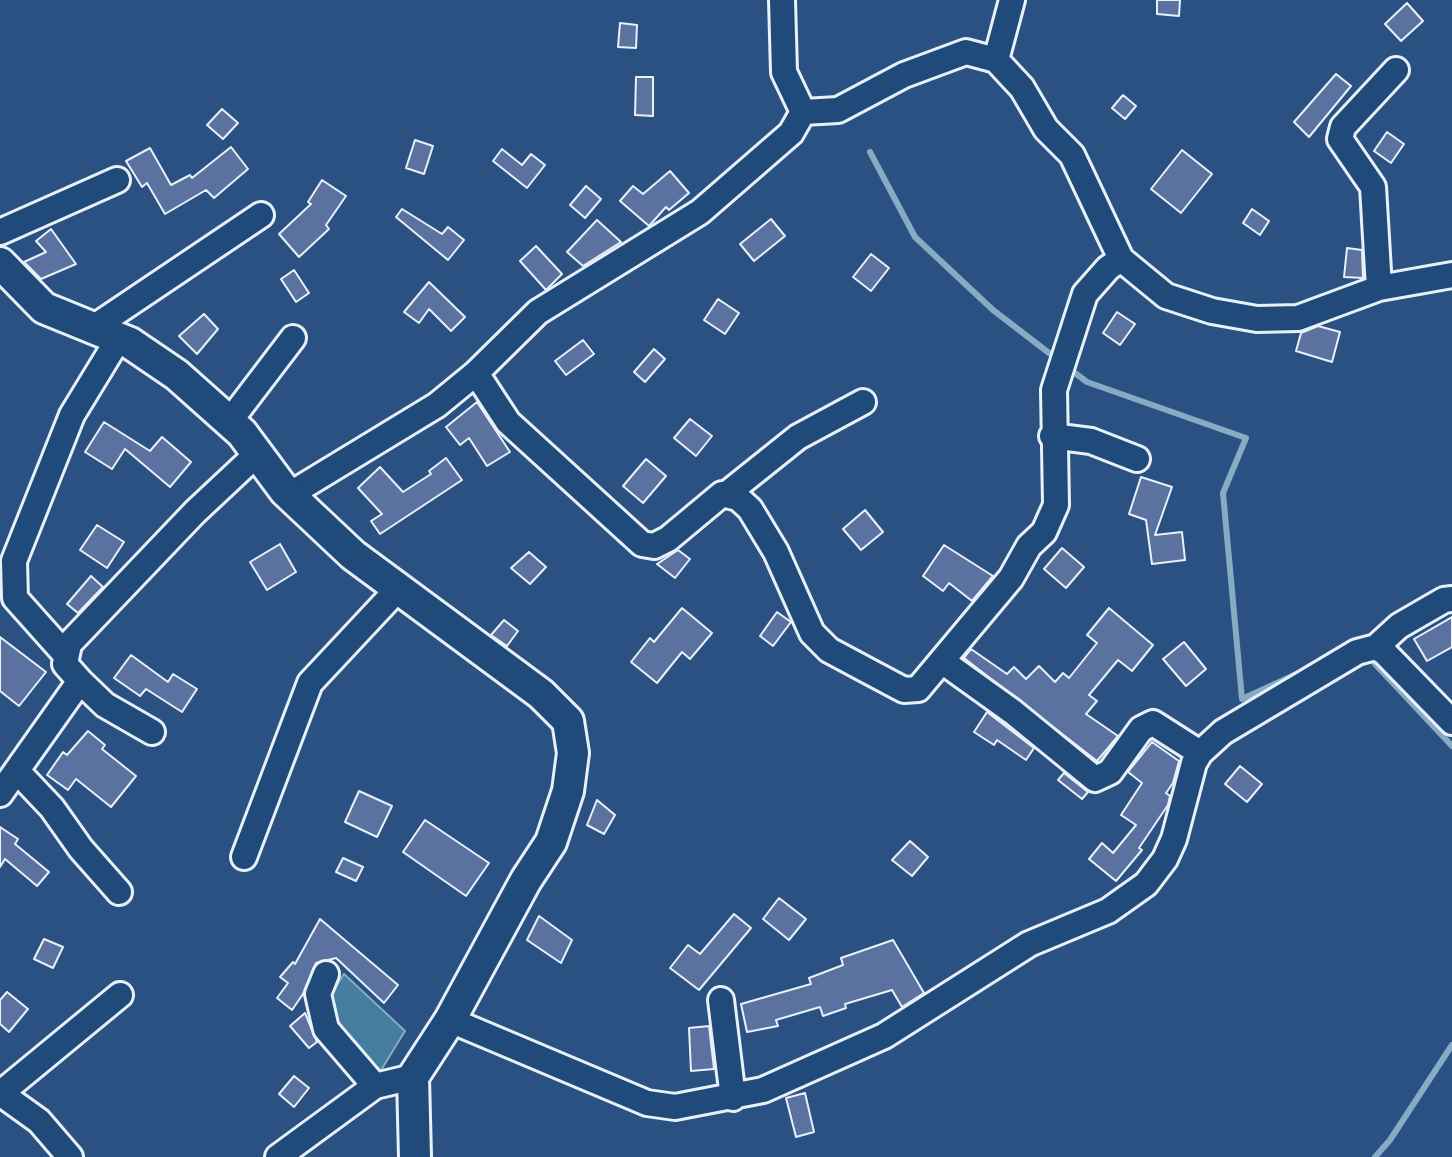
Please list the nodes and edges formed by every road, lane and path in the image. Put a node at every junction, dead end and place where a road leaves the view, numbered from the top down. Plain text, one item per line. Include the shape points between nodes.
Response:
1 (782, 0) edge
2 (1012, 0) edge
3 (996, 60) junction
4 (1396, 70) dead end
5 (803, 112) junction
6 (117, 180) dead end
7 (261, 215) dead end
8 (0, 232) edge
9 (1121, 259) junction
10 (0, 263) edge
11 (1452, 275) edge
12 (1379, 288) junction
13 (106, 333) junction
14 (293, 338) dead end
15 (476, 373) junction
16 (863, 402) dead end
17 (229, 422) junction
18 (1052, 436) junction
19 (258, 453) junction
20 (1137, 459) dead end
21 (728, 493) junction
22 (289, 495) junction
23 (397, 590) junction
24 (1452, 599) edge
25 (1376, 647) junction
26 (65, 654) junction
27 (942, 661) junction
28 (80, 681) junction
29 (1452, 722) edge
30 (152, 732) dead end
31 (1200, 753) junction
32 (17, 771) junction
33 (0, 794) edge
34 (244, 857) dead end
35 (119, 892) dead end
36 (326, 974) dead end
37 (120, 995) dead end
38 (721, 1000) dead end
39 (450, 1020) junction
40 (413, 1077) junction
41 (375, 1086) junction
42 (0, 1093) edge
43 (733, 1098) junction
44 (70, 1157) edge
45 (278, 1157) edge
46 (415, 1157) edge

1 - 5 street via 784,72
2 - 3 street
3 - 5 street via 966,52 904,75 838,110
3 - 9 street via 1022,88 1046,129 1072,155
4 - 12 street via 1343,127 1340,139 1373,187
5 - 15 street via 791,133 700,212 538,312
6 - 8 street
7 - 13 street
9 - 12 street via 1166,296 1257,319 1298,318
9 - 18 street via 1085,294 1054,390
10 - 13 main road via 44,308
11 - 12 street
13 - 17 main road via 177,375
13 - 26 street via 14,561 15,598
14 - 17 street
15 - 21 street via 508,422 642,544 654,546 668,539
15 - 22 street via 400,429
16 - 21 street via 798,437
17 - 19 main road
18 - 20 street via 1091,441
18 - 27 street via 1056,505 1044,532
19 - 22 main road
19 - 26 street via 109,602
21 - 27 street via 750,509 776,552 805,623 829,650 904,690 918,689
22 - 23 main road
23 - 34 street via 310,683
23 - 39 main road via 560,710 573,737 568,791 551,842
24 - 25 street via 1399,626
25 - 29 street
25 - 31 street via 1357,652 1223,732
26 - 28 street via 65,664
27 - 31 street via 1095,779 1110,772 1141,729 1153,723
28 - 30 street via 105,705
28 - 32 street
31 - 43 street via 1174,839 1146,884 1108,911 1029,944 884,1036 815,1069
32 - 33 street
32 - 35 street
36 - 41 street via 318,994 326,1029
37 - 42 street
38 - 43 street
39 - 40 main road
39 - 43 street via 647,1103 675,1107
40 - 41 street
40 - 46 main road
41 - 45 street
42 - 44 street via 39,1121

